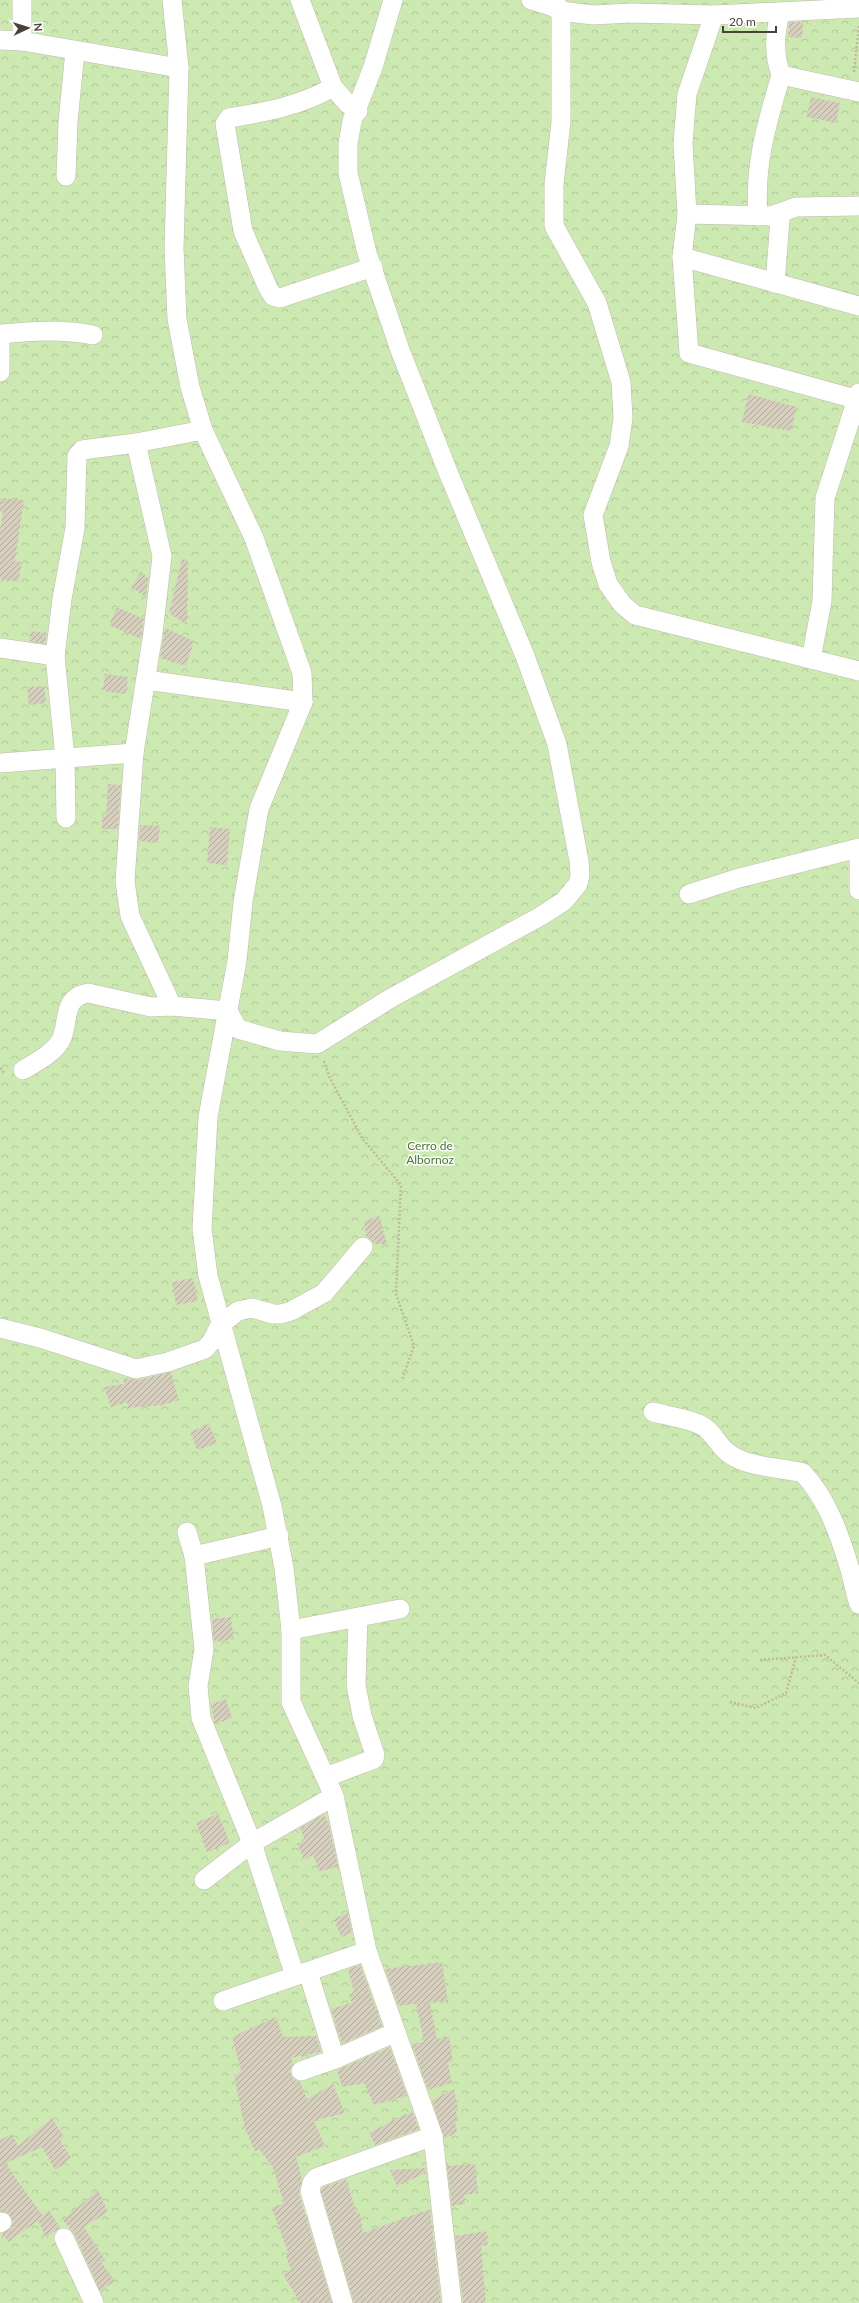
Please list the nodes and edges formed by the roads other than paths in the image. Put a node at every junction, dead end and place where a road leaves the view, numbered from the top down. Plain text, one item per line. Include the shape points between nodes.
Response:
1 (22, 0) edge
2 (172, 0) edge
3 (300, 0) edge
4 (393, 0) edge
5 (531, 0) edge
6 (557, 6) edge
7 (859, 8) edge
8 (780, 12) junction
9 (714, 15) junction
10 (0, 40) edge
11 (22, 41) junction
12 (75, 51) junction
13 (179, 68) junction
14 (781, 74) junction
15 (333, 87) junction
16 (856, 91) edge
17 (358, 111) junction
18 (66, 176) dead end
19 (859, 206) edge
20 (687, 214) junction
21 (765, 216) junction
22 (682, 257) junction
23 (373, 267) junction
24 (775, 284) junction
25 (859, 306) edge
26 (0, 335) edge
27 (93, 335) dead end
28 (0, 372) edge
29 (858, 397) edge
30 (203, 430) junction
31 (136, 443) junction
32 (0, 648) edge
33 (55, 656) junction
34 (811, 659) junction
35 (859, 671) edge
36 (146, 680) junction
37 (303, 702) junction
38 (134, 753) junction
39 (65, 758) junction
40 (0, 763) edge
41 (66, 818) dead end
42 (859, 848) edge
43 (859, 861) edge
44 (859, 890) edge
45 (689, 894) dead end
46 (172, 1006) junction
47 (228, 1011) junction
48 (22, 1070) dead end
49 (363, 1247) dead end
50 (220, 1325) junction
51 (0, 1328) edge
52 (653, 1412) dead end
53 (187, 1532) dead end
54 (279, 1536) junction
55 (194, 1556) junction
56 (859, 1604) edge
57 (400, 1609) dead end
58 (358, 1617) junction
59 (291, 1630) junction
60 (326, 1777) junction
61 (334, 1796) junction
62 (252, 1843) junction
63 (204, 1880) dead end
64 (367, 1951) junction
65 (301, 1974) junction
66 (223, 2001) dead end
67 (396, 2032) junction
68 (335, 2059) junction
69 (301, 2070) dead end
70 (433, 2136) junction
71 (64, 2238) dead end
72 (94, 2303) edge
73 (343, 2303) edge
74 (452, 2303) edge

1 - 11 street
2 - 13 street
3 - 15 street
4 - 17 street
5 - 6 street
6 - 9 street via 593,15
6 - 34 street via 561,122 554,184 554,226 597,303 621,382 624,418 619,446 593,515 601,562 608,584 622,604 635,614
7 - 8 street
8 - 9 street
8 - 14 street via 775,58
9 - 20 street via 687,94 683,143
10 - 11 street
11 - 12 street
12 - 13 street
12 - 18 street
13 - 30 street via 174,248 177,319 190,387
14 - 16 street
14 - 21 street via 760,150 756,189
15 - 17 street
15 - 23 street via 311,100 226,120 243,231 273,296 280,298
17 - 23 street via 352,121 348,144 348,173 367,254
19 - 21 street via 796,207
20 - 21 street
20 - 22 street
21 - 24 street via 780,220
22 - 24 street
22 - 29 street via 689,353
23 - 47 street via 400,350 525,656 557,744 580,875 578,884 564,901 458,963 391,998 318,1044 280,1041 238,1029
24 - 25 street
26 - 27 street via 54,330
26 - 28 street
29 - 34 street via 825,498 822,601
30 - 31 street
30 - 37 street via 254,538 302,673
31 - 33 street via 82,450 77,456 75,528
31 - 36 street via 162,556
32 - 33 street
33 - 39 street
34 - 35 street
36 - 37 street
36 - 38 street
37 - 47 street via 259,809 242,902 237,961
38 - 39 street
38 - 46 street via 125,881 130,916
39 - 40 street
39 - 41 street
42 - 45 street via 739,878
43 - 44 street
46 - 47 street
46 - 48 street via 151,1007 88,993 79,995 72,1000 61,1039 48,1054
47 - 50 street via 208,1117 202,1229 208,1276
49 - 50 street via 324,1293 291,1311 273,1314 252,1308 244,1309
50 - 51 street via 210,1345 205,1348 168,1362 136,1368
50 - 54 street
52 - 56 street via 697,1423 707,1429 731,1456 756,1464 803,1473 825,1502 849,1563 854,1592
53 - 55 street
54 - 55 street
54 - 59 street
55 - 62 street via 204,1649 198,1686 200,1718
57 - 58 street
58 - 59 street
58 - 60 street via 356,1685 362,1716 375,1755 374,1759
59 - 60 street via 291,1702
60 - 61 street
61 - 62 street
61 - 64 street
62 - 63 street
62 - 65 street
64 - 65 street
64 - 67 street
65 - 66 street
65 - 68 street
67 - 68 street
67 - 70 street
68 - 69 street
70 - 73 street via 316,2178 312,2183 310,2191
70 - 74 street
71 - 72 street

